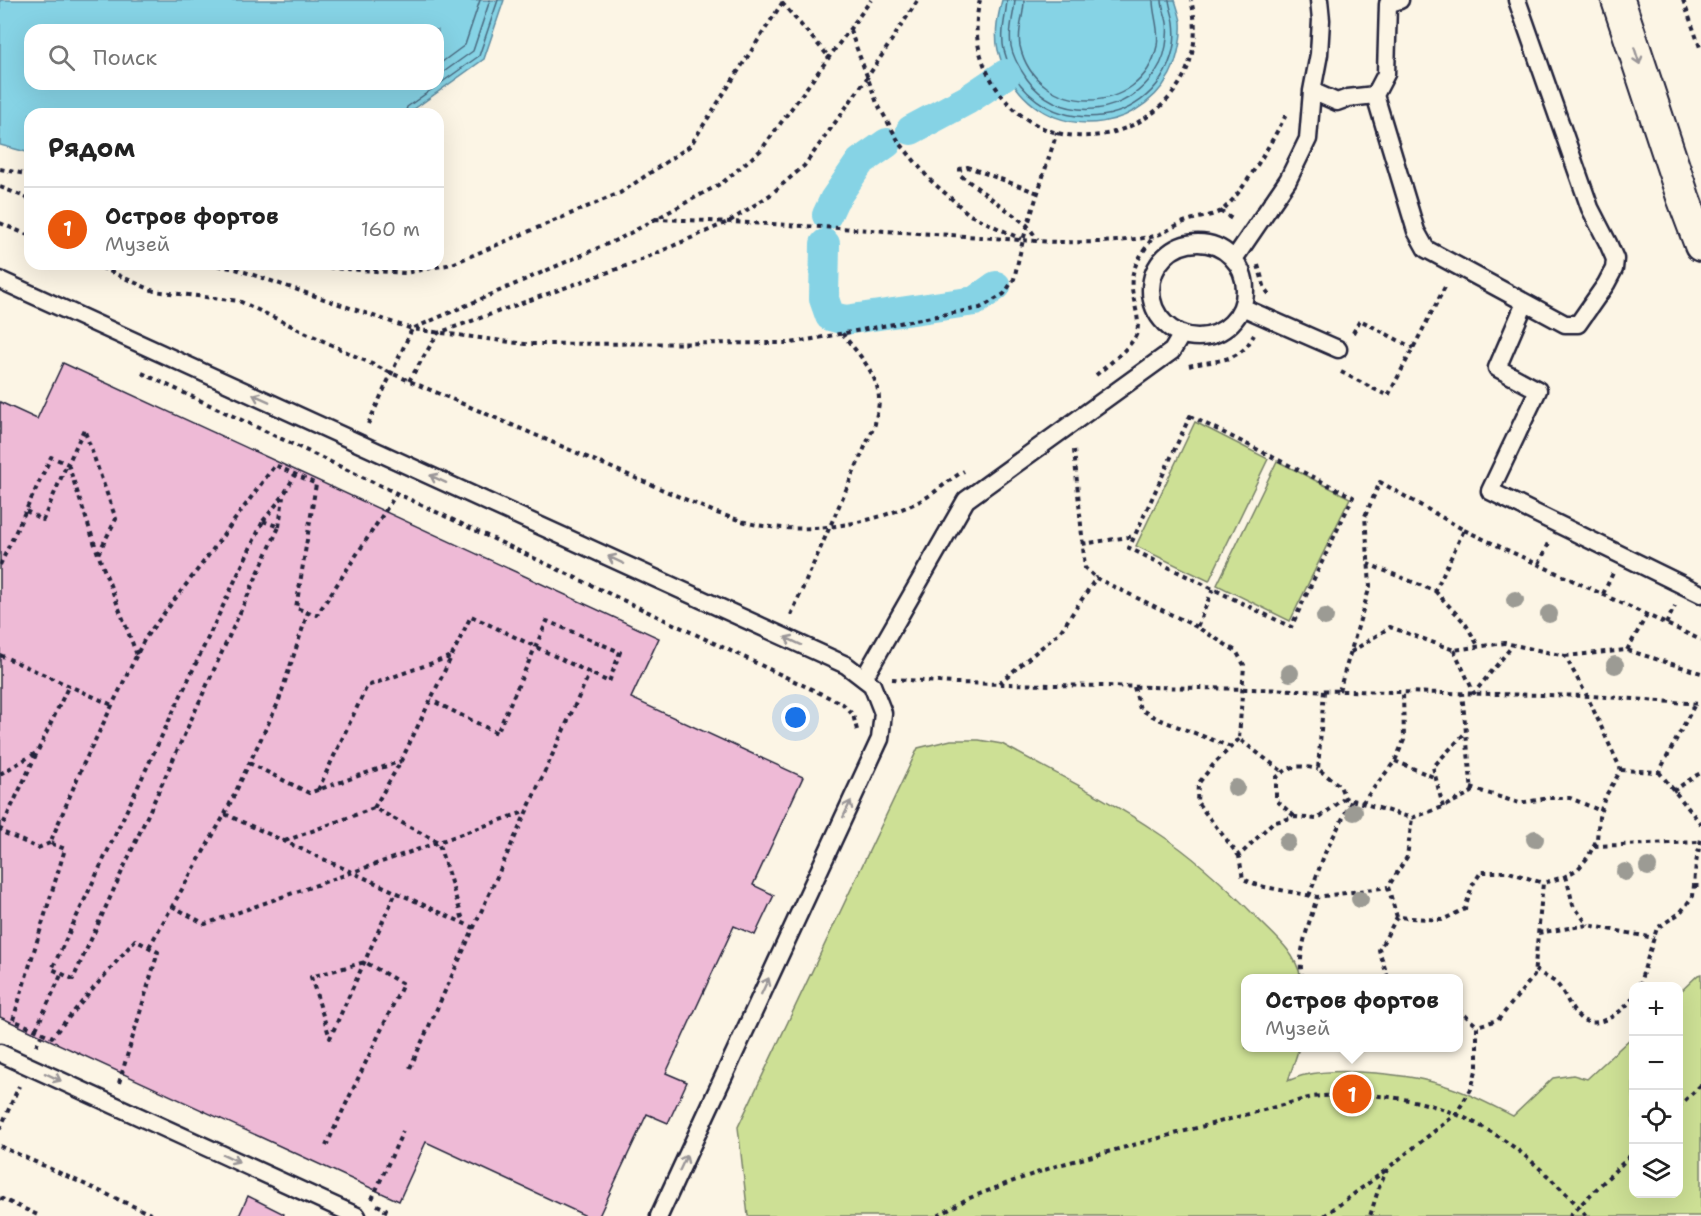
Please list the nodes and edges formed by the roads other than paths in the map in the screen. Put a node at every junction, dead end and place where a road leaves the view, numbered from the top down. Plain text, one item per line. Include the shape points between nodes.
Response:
1 (1319, 0) edge
2 (1400, 0) edge
3 (1517, 0) edge
4 (1618, 0) edge
5 (1312, 91) junction
6 (1375, 95) junction
7 (1699, 238) edge
8 (1234, 259) junction
9 (0, 280) edge
10 (1525, 303) junction
11 (1242, 307) junction
12 (1182, 334) junction
13 (1338, 349) dead end
14 (1701, 594) edge
15 (864, 678) junction
16 (0, 1053) edge
17 (357, 1216) edge
18 (659, 1216) edge

1 - 5 lane via 1319,54
2 - 6 lane via 1388,4 1386,74
3 - 10 lane via 1590,208 1615,259 1606,284 1578,324 1565,324
4 -> 7 street
5 - 6 lane via 1338,102
5 - 8 lane via 1308,139 1288,180
6 - 10 lane via 1416,231 1426,249
8 - 11 lane via 1244,281
8 - 12 lane via 1221,249 1191,243 1164,257 1155,270 1152,301 1158,315
15 -> 9 lane via 846,665
10 - 14 lane via 1497,368 1538,390 1490,491
11 - 12 lane via 1224,329 1196,337
11 - 13 lane
12 - 15 lane via 1172,351 966,500
18 -> 15 lane via 880,739 883,713 872,685
16 -> 17 lane

